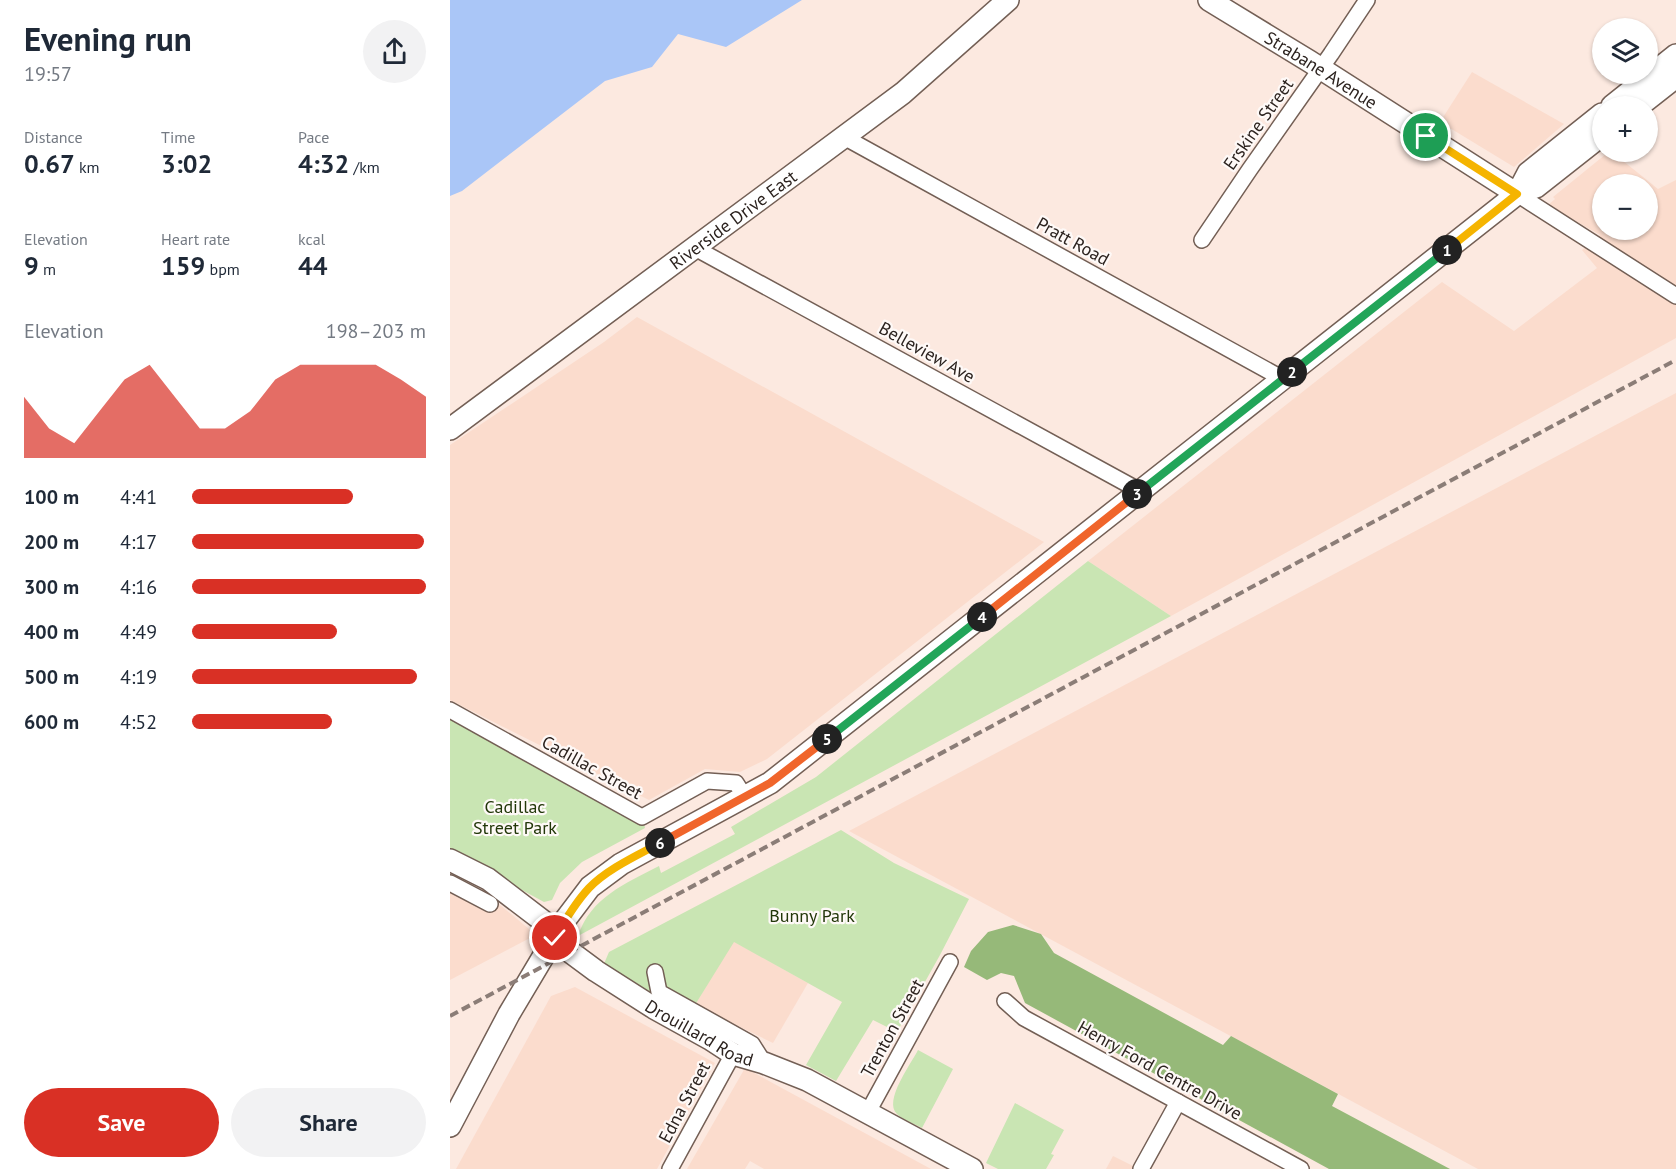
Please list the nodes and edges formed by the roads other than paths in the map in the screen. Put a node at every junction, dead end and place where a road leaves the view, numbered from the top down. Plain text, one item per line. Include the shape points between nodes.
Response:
1 (1008, 0) edge
2 (1209, 0) edge
3 (1367, 0) edge
4 (1321, 68) junction
5 (1673, 68) edge
6 (1628, 96) edge
7 (1647, 96) edge
8 (1592, 122) edge
9 (844, 137) junction
10 (1592, 143) edge
11 (1517, 194) junction
12 (1202, 240) dead end
13 (695, 248) junction
14 (1676, 296) edge
15 (1282, 379) junction
16 (450, 429) edge
17 (1140, 491) junction
18 (450, 710) edge
19 (745, 798) junction
20 (450, 860) edge
21 (450, 883) edge
22 (490, 904) dead end
23 (555, 938) junction
24 (950, 962) dead end
25 (655, 972) dead end
26 (1005, 1000) dead end
27 (733, 1054) junction
28 (764, 1063) junction
29 (1178, 1102) junction
30 (868, 1112) junction
31 (450, 1126) edge
32 (670, 1169) edge
33 (972, 1169) edge
34 (1141, 1169) edge
35 (1301, 1169) edge

1 - 9 main road, Riverside Drive East via 903,93
2 - 4 main road, Strabane Avenue
3 - 4 street, Erskine Street
4 - 11 main road, Strabane Avenue
4 - 12 street, Erskine Street
5 - 6 main road
5 - 7 main road
8 - 11 main road via 1528,173
9 - 13 main road, Riverside Drive East
9 - 15 street, Pratt Road
10 - 11 main road via 1536,187
11 - 14 street, Strabane Avenue
11 - 15 main road
13 - 16 main road, Riverside Drive East
13 - 17 street, Belleview Ave
15 - 17 main road
17 - 19 main road via 770,783
18 - 19 street, Cadillac Street via 642,817 707,781 736,783
19 - 23 main road via 621,864 590,887
20 - 23 main road, Drouillard Road via 488,879 515,899 543,921
21 - 22 street
23 - 27 main road, Drouillard Road via 596,971
23 - 31 main road via 509,1014
24 - 30 street, Trenton Street
25 - 28 street via 659,992 752,1044
26 - 29 street, Henry Ford Centre Drive via 1024,1018
27 - 28 main road, Drouillard Road
27 - 32 street, Edna Street
28 - 30 main road, Drouillard Road
29 - 34 street
29 - 35 street, Henry Ford Centre Drive
30 - 33 main road, Drouillard Road

